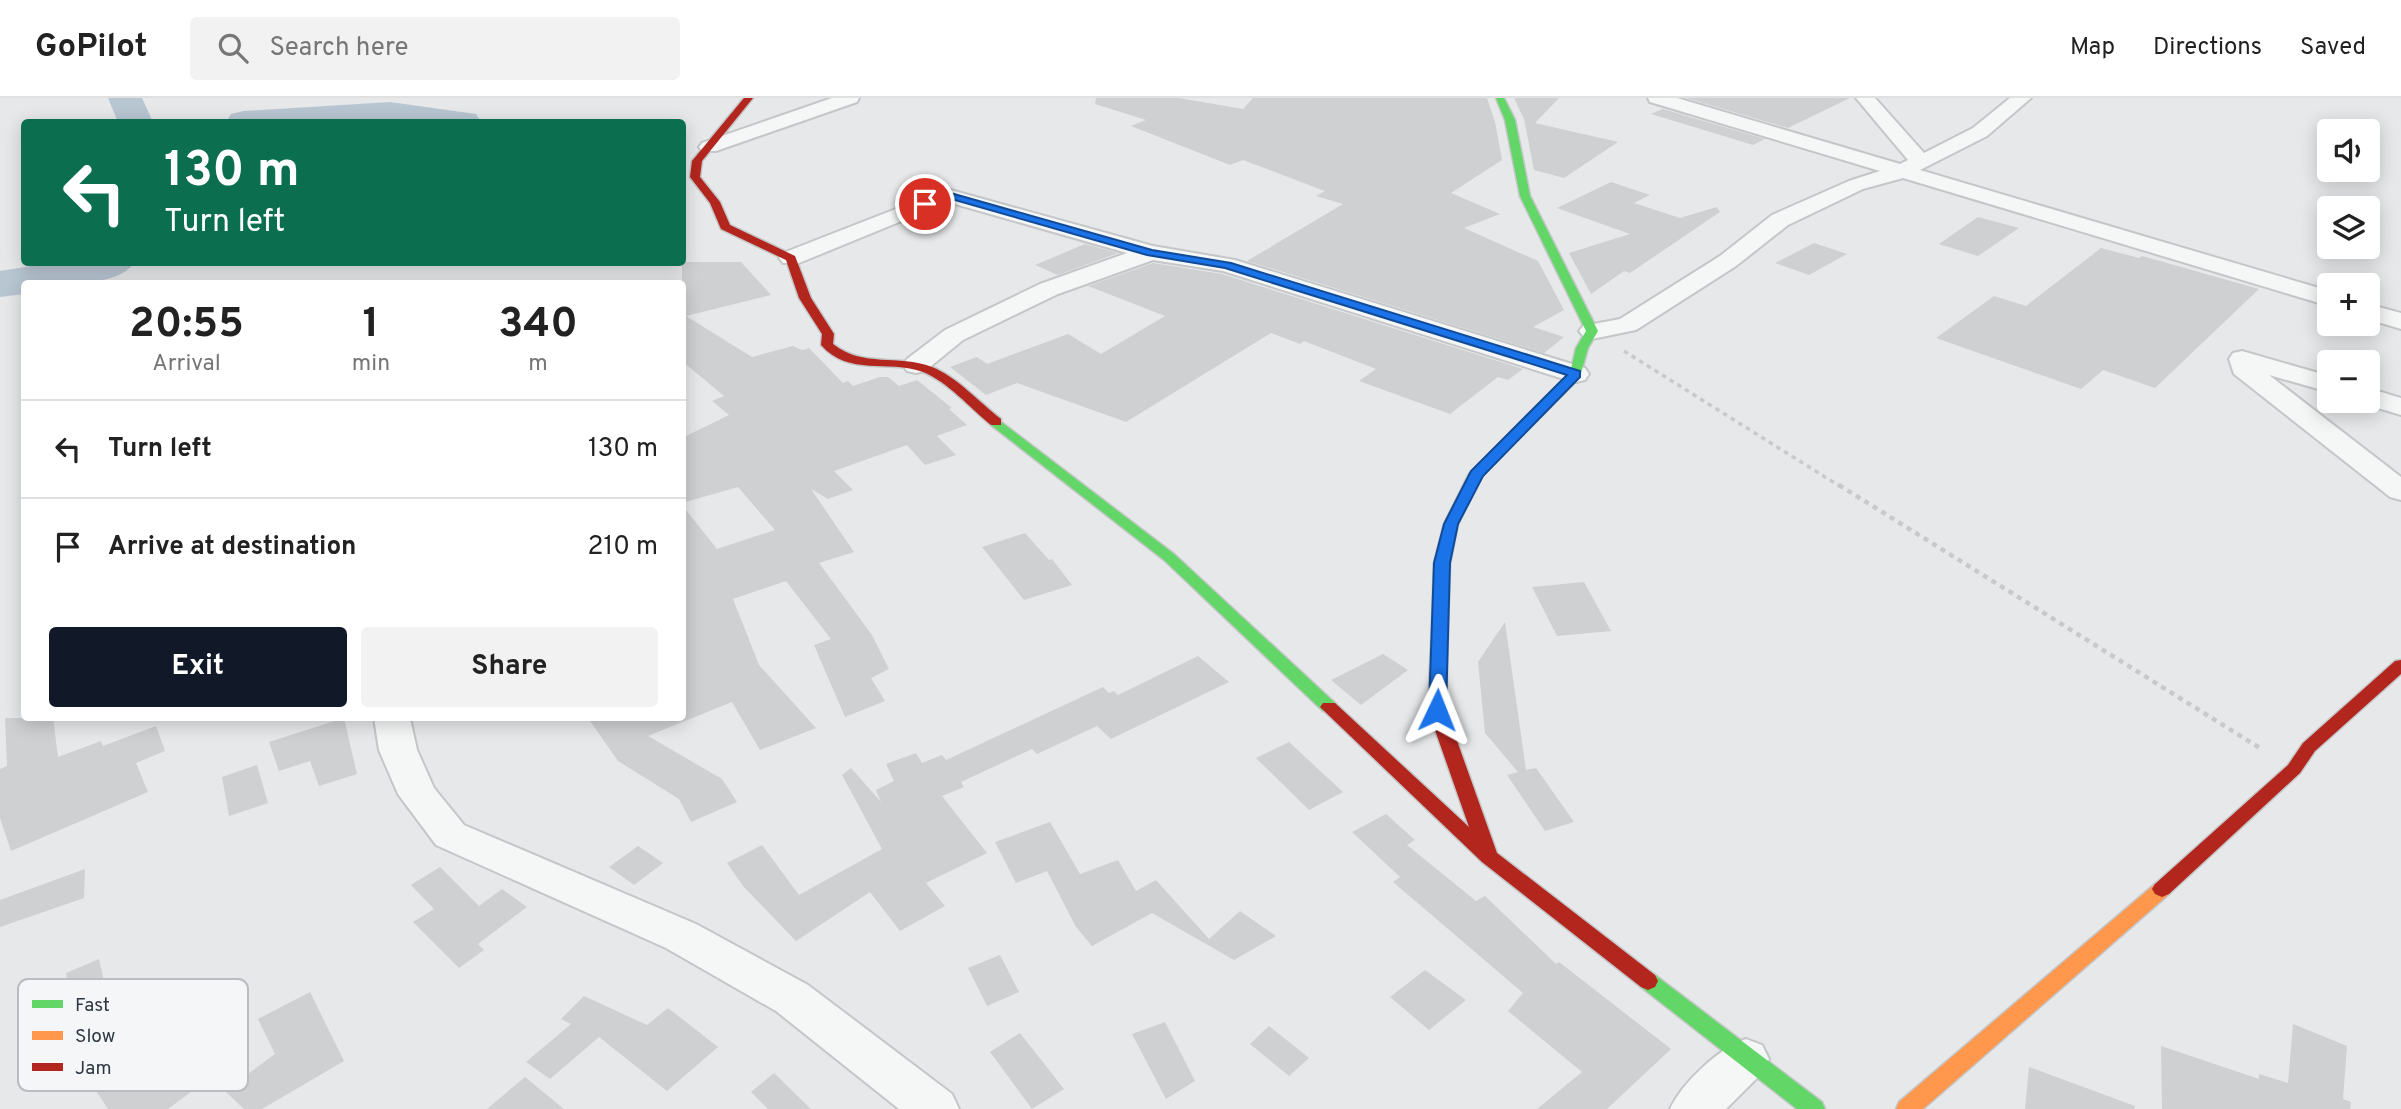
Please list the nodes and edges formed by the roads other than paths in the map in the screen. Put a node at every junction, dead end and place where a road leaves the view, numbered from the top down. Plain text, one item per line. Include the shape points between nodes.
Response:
1 (749, 98) edge
2 (850, 98) edge
3 (1500, 98) edge
4 (1657, 98) edge
5 (1865, 98) edge
6 (2022, 98) edge
7 (709, 147) junction
8 (1911, 167) junction
9 (1151, 253) junction
10 (790, 258) junction
11 (2317, 295) edge
12 (2380, 315) edge
13 (2401, 321) edge
14 (1591, 331) junction
15 (916, 365) junction
16 (1576, 374) junction
17 (2317, 381) edge
18 (2380, 400) edge
19 (2401, 407) edge
20 (2401, 491) edge
21 (2401, 665) edge
22 (393, 721) edge
23 (1489, 857) junction
24 (1746, 1059) junction
25 (935, 1109) edge
26 (1693, 1109) edge
27 (1814, 1109) edge
28 (1907, 1109) edge

1 - 7 street
2 - 7 street
3 - 14 street via 1510,121 1523,194
4 - 8 street
5 - 8 street
6 - 8 street via 1980,132
7 - 10 street via 697,161 695,177 715,202 725,227
8 - 11 street
8 - 14 street via 1856,185 1780,220 1728,261 1627,325
9 - 10 street via 947,195
9 - 15 street via 1049,289 954,335
9 - 16 street via 1227,265
10 - 15 street via 835,356 877,366
12 - 13 street
14 - 16 street
15 - 23 street via 929,370 1169,558
16 - 23 street via 1476,474 1451,524 1442,563 1437,710
17 - 20 street via 2242,359 2243,368
18 - 19 street
21 - 28 street via 2102,943
22 - 25 street via 398,750 416,794 450,835 681,936 792,998
23 - 24 street
24 - 26 street
24 - 27 street

